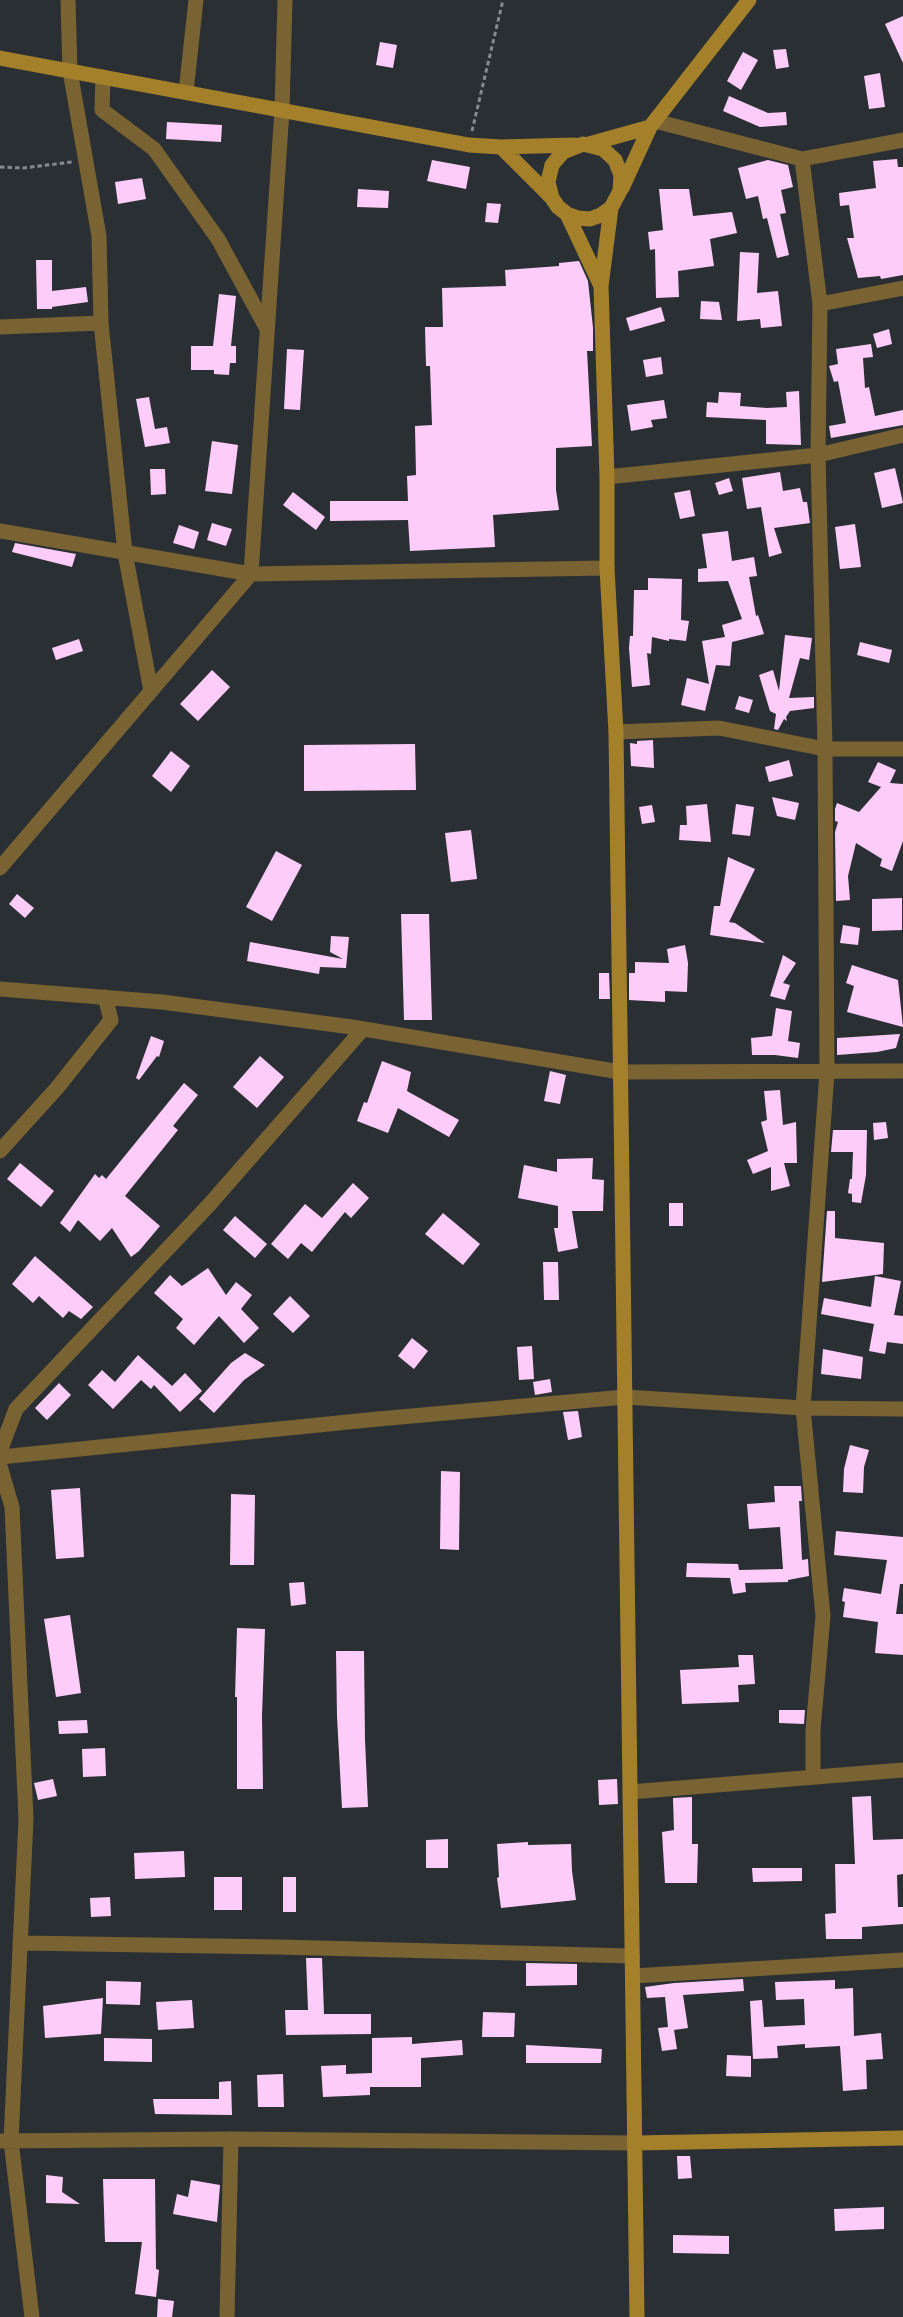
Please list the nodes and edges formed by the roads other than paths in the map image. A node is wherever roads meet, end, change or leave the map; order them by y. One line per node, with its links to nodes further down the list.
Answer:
1 (68, 0): 6 (street)
2 (196, 0): 8 (street)
3 (285, 0): 9 (street)
4 (749, 0): 10 (main road)
5 (0, 58): 6 (main road)
6 (70, 71): 7 (main road); 22 (street)
7 (103, 77): 8 (main road); 24 (street)
8 (186, 92): 9 (main road)
9 (282, 110): 13 (main road); 24 (street)
10 (652, 124): 12 (main road); 14 (street); 15 (main road)
11 (903, 140): 14 (street)
12 (583, 145): 13 (main road); 15 (main road); 16 (main road)
13 (501, 147): 16 (main road)
14 (802, 159): 21 (street)
15 (620, 191): 17 (main road)
16 (552, 198): 18 (main road)
17 (610, 208): 18 (main road); 19 (main road)
18 (567, 214): 19 (main road)
19 (601, 286): 27 (main road)
20 (903, 288): 21 (street)
21 (820, 304): 26 (street)
22 (101, 323): 23 (street); 29 (street)
23 (0, 327)
24 (267, 329): 31 (street)
25 (903, 435): 26 (street)
26 (819, 454): 27 (street); 34 (street)
27 (607, 477): 30 (main road)
28 (0, 531): 29 (street)
29 (125, 553): 31 (street); 32 (street)
30 (607, 568): 31 (street); 33 (main road)
31 (251, 574): 32 (street)
32 (151, 691): 36 (street)
33 (616, 732): 34 (street); 41 (main road)
34 (825, 749): 35 (street); 42 (street)
35 (903, 749)
36 (0, 868)
37 (0, 988): 38 (street)
38 (105, 997): 39 (street); 43 (street)
39 (363, 1029): 41 (street); 47 (street)
40 (903, 1071): 42 (street)
41 (620, 1072): 42 (street); 44 (main road)
42 (826, 1072): 45 (street)
43 (0, 1151)
44 (625, 1397): 45 (street); 48 (street); 52 (main road)
45 (803, 1408): 46 (street); 51 (street)
46 (903, 1409)
47 (0, 1451)
48 (0, 1457)
49 (0, 1466): 53 (street)
50 (903, 1770): 51 (street)
51 (813, 1776): 52 (street)
52 (630, 1792): 54 (main road)
53 (20, 1943): 54 (street); 59 (street)
54 (632, 1956): 56 (main road)
55 (903, 1960): 56 (street)
56 (633, 1976): 60 (main road)
57 (903, 2138): 60 (main road)
58 (231, 2139): 59 (street); 60 (street); 62 (street)
59 (6, 2141): 61 (street)
60 (635, 2143): 63 (main road)
61 (32, 2317)
62 (227, 2317)
63 (637, 2317)

